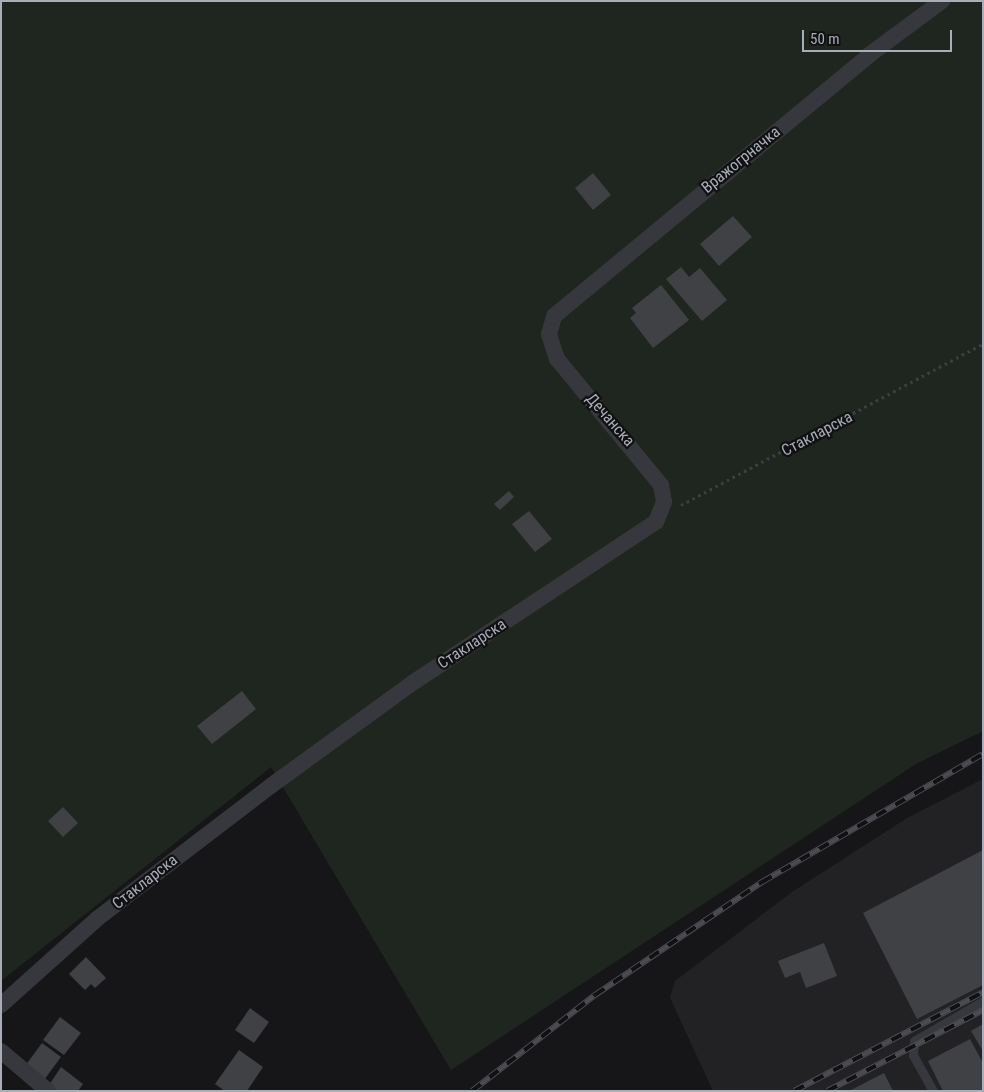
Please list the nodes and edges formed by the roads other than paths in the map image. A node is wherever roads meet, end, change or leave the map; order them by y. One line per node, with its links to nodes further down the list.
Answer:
1 (942, 1): 2 (street, Вражогрначка)
2 (550, 326): 3 (street, Дечанска)
3 (660, 516): 5 (street, Стакларска)
4 (983, 1001): 8 (lane)
5 (1, 1005)
6 (1, 1051): 7 (street)
7 (48, 1091)
8 (933, 1091)

